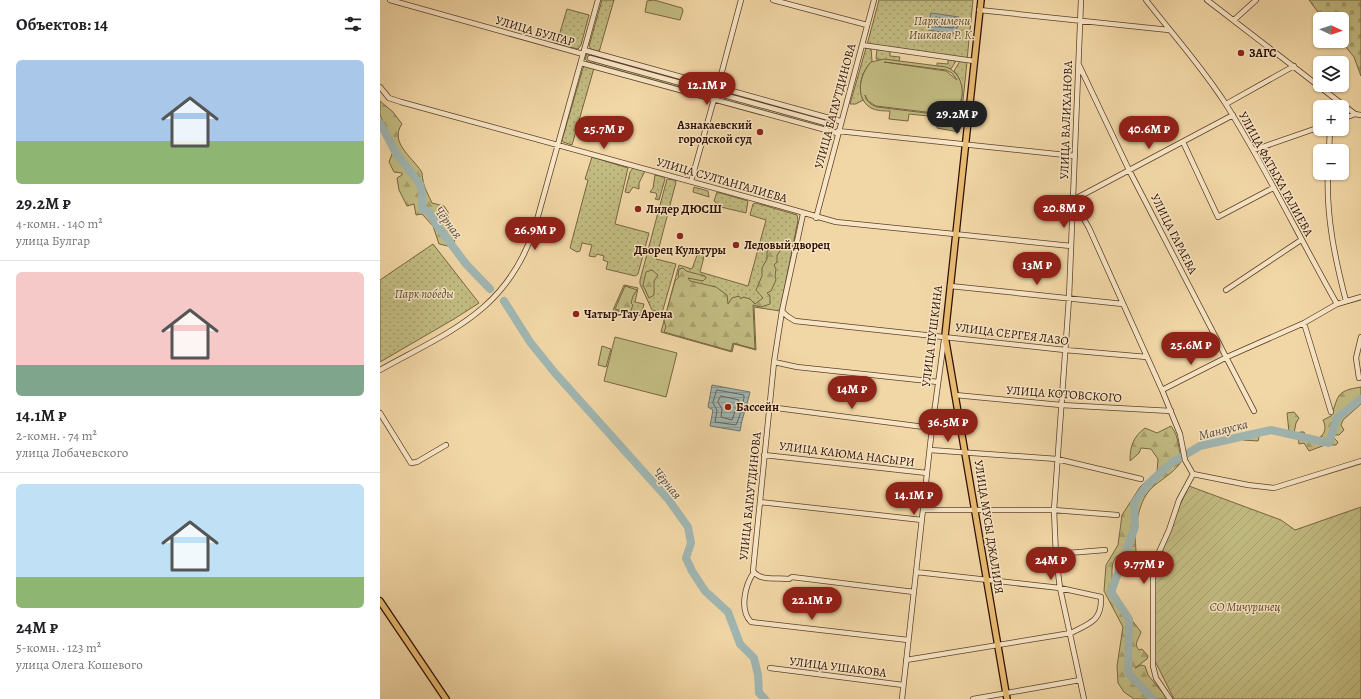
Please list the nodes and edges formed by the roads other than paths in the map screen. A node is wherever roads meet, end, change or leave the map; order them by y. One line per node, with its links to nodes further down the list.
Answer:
1 (390, 0): 17 (street, УЛИЦА БУЛГАР)
2 (598, 0): 17 (street)
3 (741, 0): 25 (street)
4 (773, 0): 14 (street)
5 (874, 0): 14 (street, УЛИЦА БАГАУТДИНОВА)
6 (980, 0): 11 (main road, УЛИЦА ПУШКИНА)
7 (1081, 0): 12 (street, УЛИЦА ВАЛИХАНОВА)
8 (1146, 0): 15 (street, УЛИЦА ФАТЫХА ГАЛИЕВА)
9 (1207, 0): 13 (street)
10 (1256, 0): 13 (street)
11 (979, 10): 12 (street); 20 (main road, УЛИЦА ПУШКИНА)
12 (1080, 20): 15 (street); 21 (street, УЛИЦА ВАЛИХАНОВА)
13 (1234, 20): 22 (street)
14 (867, 26): 16 (street, УЛИЦА БАГАУТДИНОВА)
15 (1169, 30): 32 (street, УЛИЦА ФАТЫХА ГАЛИЕВА)
16 (862, 45): 20 (street); 37 (street, УЛИЦА БАГАУТДИНОВА)
17 (584, 52): 19 (street); 23 (street, УЛИЦА БУЛГАР)
18 (590, 58): 27 (street)
19 (581, 62): 29 (street, УЛИЦА БУЛГАР); 43 (street)
20 (974, 62): 42 (main road, УЛИЦА ПУШКИНА)
21 (1079, 64): 45 (street, УЛИЦА ВАЛИХАНОВА); 46 (street, УЛИЦА ГАРАЕВА)
22 (1294, 66): 32 (street); 33 (street)
23 (707, 83): 25 (street, УЛИЦА БУЛГАР); 27 (street)
24 (380, 87): 43 (street, УЛИЦА СУЛТАНГАЛИЕВА)
25 (718, 87): 26 (street, УЛИЦА БУЛГАР); 27 (street)
26 (730, 90): 28 (street); 37 (street, УЛИЦА БУЛГАР)
27 (714, 92): 28 (street); 29 (street); 30 (street)
28 (723, 95): 31 (street); 38 (street)
29 (703, 97): 30 (street, УЛИЦА БУЛГАР)
30 (714, 100): 31 (street, УЛИЦА БУЛГАР); 47 (street)
31 (726, 103): 40 (street, УЛИЦА БУЛГАР)
32 (1226, 104): 34 (street, УЛИЦА ФАТЫХА ГАЛИЕВА)
33 (1355, 114): 35 (street); 36 (street)
34 (1233, 115): 41 (street); 44 (street, УЛИЦА ФАТЫХА ГАЛИЕВА)
35 (1361, 115)
36 (1349, 116)
37 (840, 121): 40 (street, УЛИЦА БАГАУТДИНОВА)
38 (829, 124)
39 (1313, 129): 44 (street)
40 (837, 132): 42 (street, УЛИЦА БУЛГАР); 52 (street, УЛИЦА БАГАУТДИНОВА)
41 (1183, 142): 46 (street); 49 (street)
42 (965, 144): 45 (street, УЛИЦА БУЛГАР); 53 (main road, УЛИЦА ПУШКИНА)
43 (558, 145): 51 (street, УЛИЦА СУЛТАНГАЛИЕВА); 71 (street)
44 (1254, 150): 49 (street, УЛИЦА ФАТЫХА ГАЛИЕВА)
45 (1075, 156): 50 (street, УЛИЦА ВАЛИХАНОВА)
46 (1129, 170): 50 (street); 69 (street, УЛИЦА ГАРАЕВА)
47 (692, 178)
48 (1327, 180): 60 (street)
49 (1273, 188): 54 (street, УЛИЦА ФАТЫХА ГАЛИЕВА)
50 (1073, 200): 55 (street, УЛИЦА ВАЛИХАНОВА); 61 (street)
51 (803, 214): 52 (street, УЛИЦА СУЛТАНГАЛИЕВА); 63 (street, УЛИЦА БАГАУТДИНОВА)
52 (816, 218): 53 (street, УЛИЦА СУЛТАНГАЛИЕВА)
53 (955, 233): 55 (street, УЛИЦА СУЛТАНГАЛИЕВА); 56 (main road, УЛИЦА ПУШКИНА)
54 (1301, 240): 57 (street); 62 (street, УЛИЦА ФАТЫХА ГАЛИЕВА)
55 (1071, 246): 59 (street, УЛИЦА ВАЛИХАНОВА)
56 (950, 286): 59 (street); 65 (main road, УЛИЦА ПУШКИНА)
57 (1226, 290)
58 (1361, 297): 60 (street)
59 (1069, 298): 61 (street); 67 (street, УЛИЦА ВАЛИХАНОВА)
60 (1346, 301): 62 (street)
61 (1123, 304): 68 (street)
62 (1337, 304): 64 (street)
63 (782, 311): 65 (street, УЛИЦА СЕРГЕЯ ЛАЗО); 70 (street, УЛИЦА БАГАУТДИНОВА)
64 (1304, 323): 69 (street); 80 (street)
65 (945, 336): 67 (street, УЛИЦА СЕРГЕЯ ЛАЗО); 73 (street, УЛИЦА ПУШКИНА); 75 (main road, УЛИЦА МУСЫ ДЖАЛИЛЯ)
66 (1361, 337): 72 (street)
67 (1065, 350): 68 (street, УЛИЦА СЕРГЕЯ ЛАЗО); 76 (street, УЛИЦА ВАЛИХАНОВА)
68 (1147, 357): 74 (street)
69 (1227, 357): 74 (street); 79 (street, УЛИЦА ГАРАЕВА)
70 (774, 362): 73 (street); 77 (street, УЛИЦА БАГАУТДИНОВА)
71 (380, 370)
72 (1359, 378)
73 (938, 382): 82 (street, УЛИЦА ПУШКИНА)
74 (1162, 390): 78 (street)
75 (955, 395): 76 (street, УЛИЦА КОТОВСКОГО); 85 (main road, УЛИЦА МУСЫ ДЖАЛИЛЯ)
76 (1061, 405): 78 (street, УЛИЦА КОТОВСКОГО); 87 (street, УЛИЦА ВАЛИХАНОВА)
77 (769, 407): 82 (street); 86 (street, УЛИЦА БАГАУТДИНОВА)
78 (1171, 411): 90 (street)
79 (1254, 411)
80 (1331, 412)
81 (380, 413): 83 (street)
82 (932, 428): 84 (street, УЛИЦА ПУШКИНА)
83 (446, 445)
84 (930, 450): 85 (street); 89 (street, УЛИЦА ПУШКИНА)
85 (966, 453): 87 (street); 94 (main road, УЛИЦА МУСЫ ДЖАЛИЛЯ)
86 (764, 455): 89 (street, УЛИЦА КАЮМА НАСЫРИ); 92 (street, УЛИЦА БАГАУТДИНОВА)
87 (1057, 459): 91 (street); 95 (street, УЛИЦА ВАЛИХАНОВА)
88 (1361, 462): 90 (street)
89 (927, 474): 93 (street, УЛИЦА ПУШКИНА)
90 (1192, 474): 118 (street)
91 (1142, 480)
92 (760, 502): 97 (street); 100 (street, УЛИЦА БАГАУТДИНОВА)
93 (923, 510): 94 (street); 97 (street, УЛИЦА ПУШКИНА)
94 (976, 510): 95 (street); 102 (main road, УЛИЦА МУСЫ ДЖАЛИЛЯ)
95 (1054, 510): 96 (street); 99 (street, УЛИЦА ВАЛИХАНОВА)
96 (1117, 515)
97 (922, 520): 101 (street, УЛИЦА ПУШКИНА)
98 (1104, 550): 99 (street)
99 (1056, 554): 103 (street, УЛИЦА ВАЛИХАНОВА)
100 (753, 570): 104 (street); 107 (street, УЛИЦА БАГАУТДИНОВА)
101 (916, 572): 102 (street); 104 (street, УЛИЦА ПУШКИНА)
102 (987, 579): 103 (street); 108 (main road, УЛИЦА МУСЫ ДЖАЛИЛЯ)
103 (1060, 588): 106 (street, УЛИЦА ВАЛИХАНОВА); 106 (street)
104 (914, 592): 107 (street, УЛИЦА ПУШКИНА)
105 (380, 601): 114 (main road)
106 (1071, 633): 108 (street); 111 (street, УЛИЦА ВАЛИХАНОВА)
107 (908, 640): 109 (street, УЛИЦА ПУШКИНА)
108 (997, 644): 109 (street); 113 (main road, УЛИЦА МУСЫ ДЖАЛИЛЯ)
109 (906, 660): 112 (street, УЛИЦА ПУШКИНА)
110 (770, 668): 112 (street, УЛИЦА УШАКОВА)
111 (1080, 680): 113 (street); 117 (street, УЛИЦА ВАЛИХАНОВА)
112 (903, 685): 115 (street, УЛИЦА ПУШКИНА)
113 (1007, 697): 116 (street)
114 (446, 699)
115 (902, 699)
116 (973, 699)
117 (1084, 699)
118 (1170, 699)

